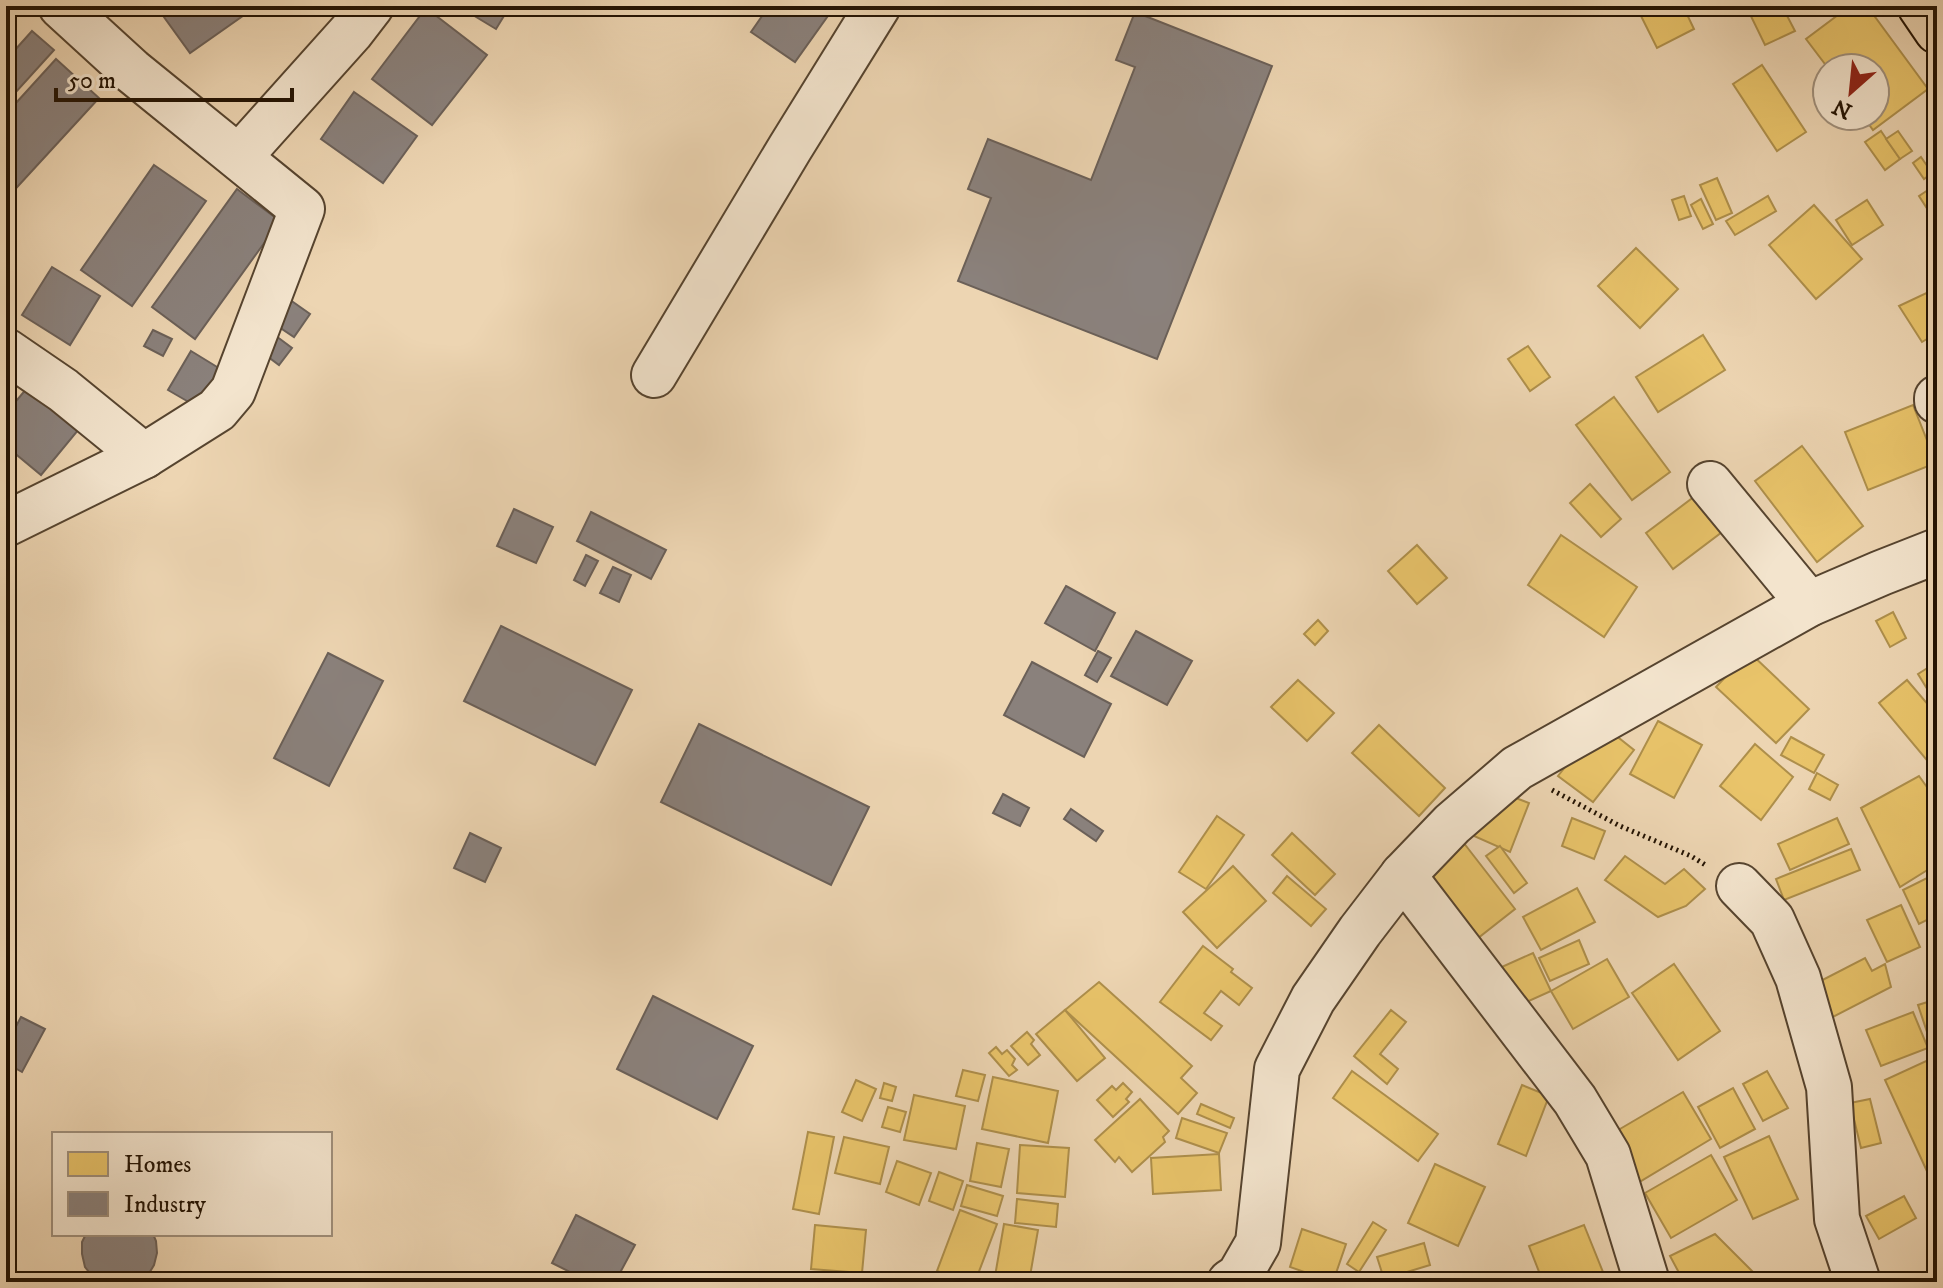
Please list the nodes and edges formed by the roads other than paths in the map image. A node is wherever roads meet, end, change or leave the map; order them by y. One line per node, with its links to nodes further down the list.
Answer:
1 (61, 6): 6 (street)
2 (371, 6): 6 (street)
3 (878, 6): 8 (street)
4 (1920, 6): 5 (highway)
5 (1937, 31)
6 (239, 157): 9 (street)
7 (6, 351): 9 (street)
8 (654, 375)
9 (144, 456): 11 (street)
10 (1710, 484): 13 (street)
11 (6, 524)
12 (1937, 551): 13 (street)
13 (1809, 604): 14 (street)
14 (1403, 875): 16 (street); 17 (street)
15 (1739, 886): 18 (street)
16 (1230, 1282)
17 (1647, 1282)
18 (1858, 1282)

